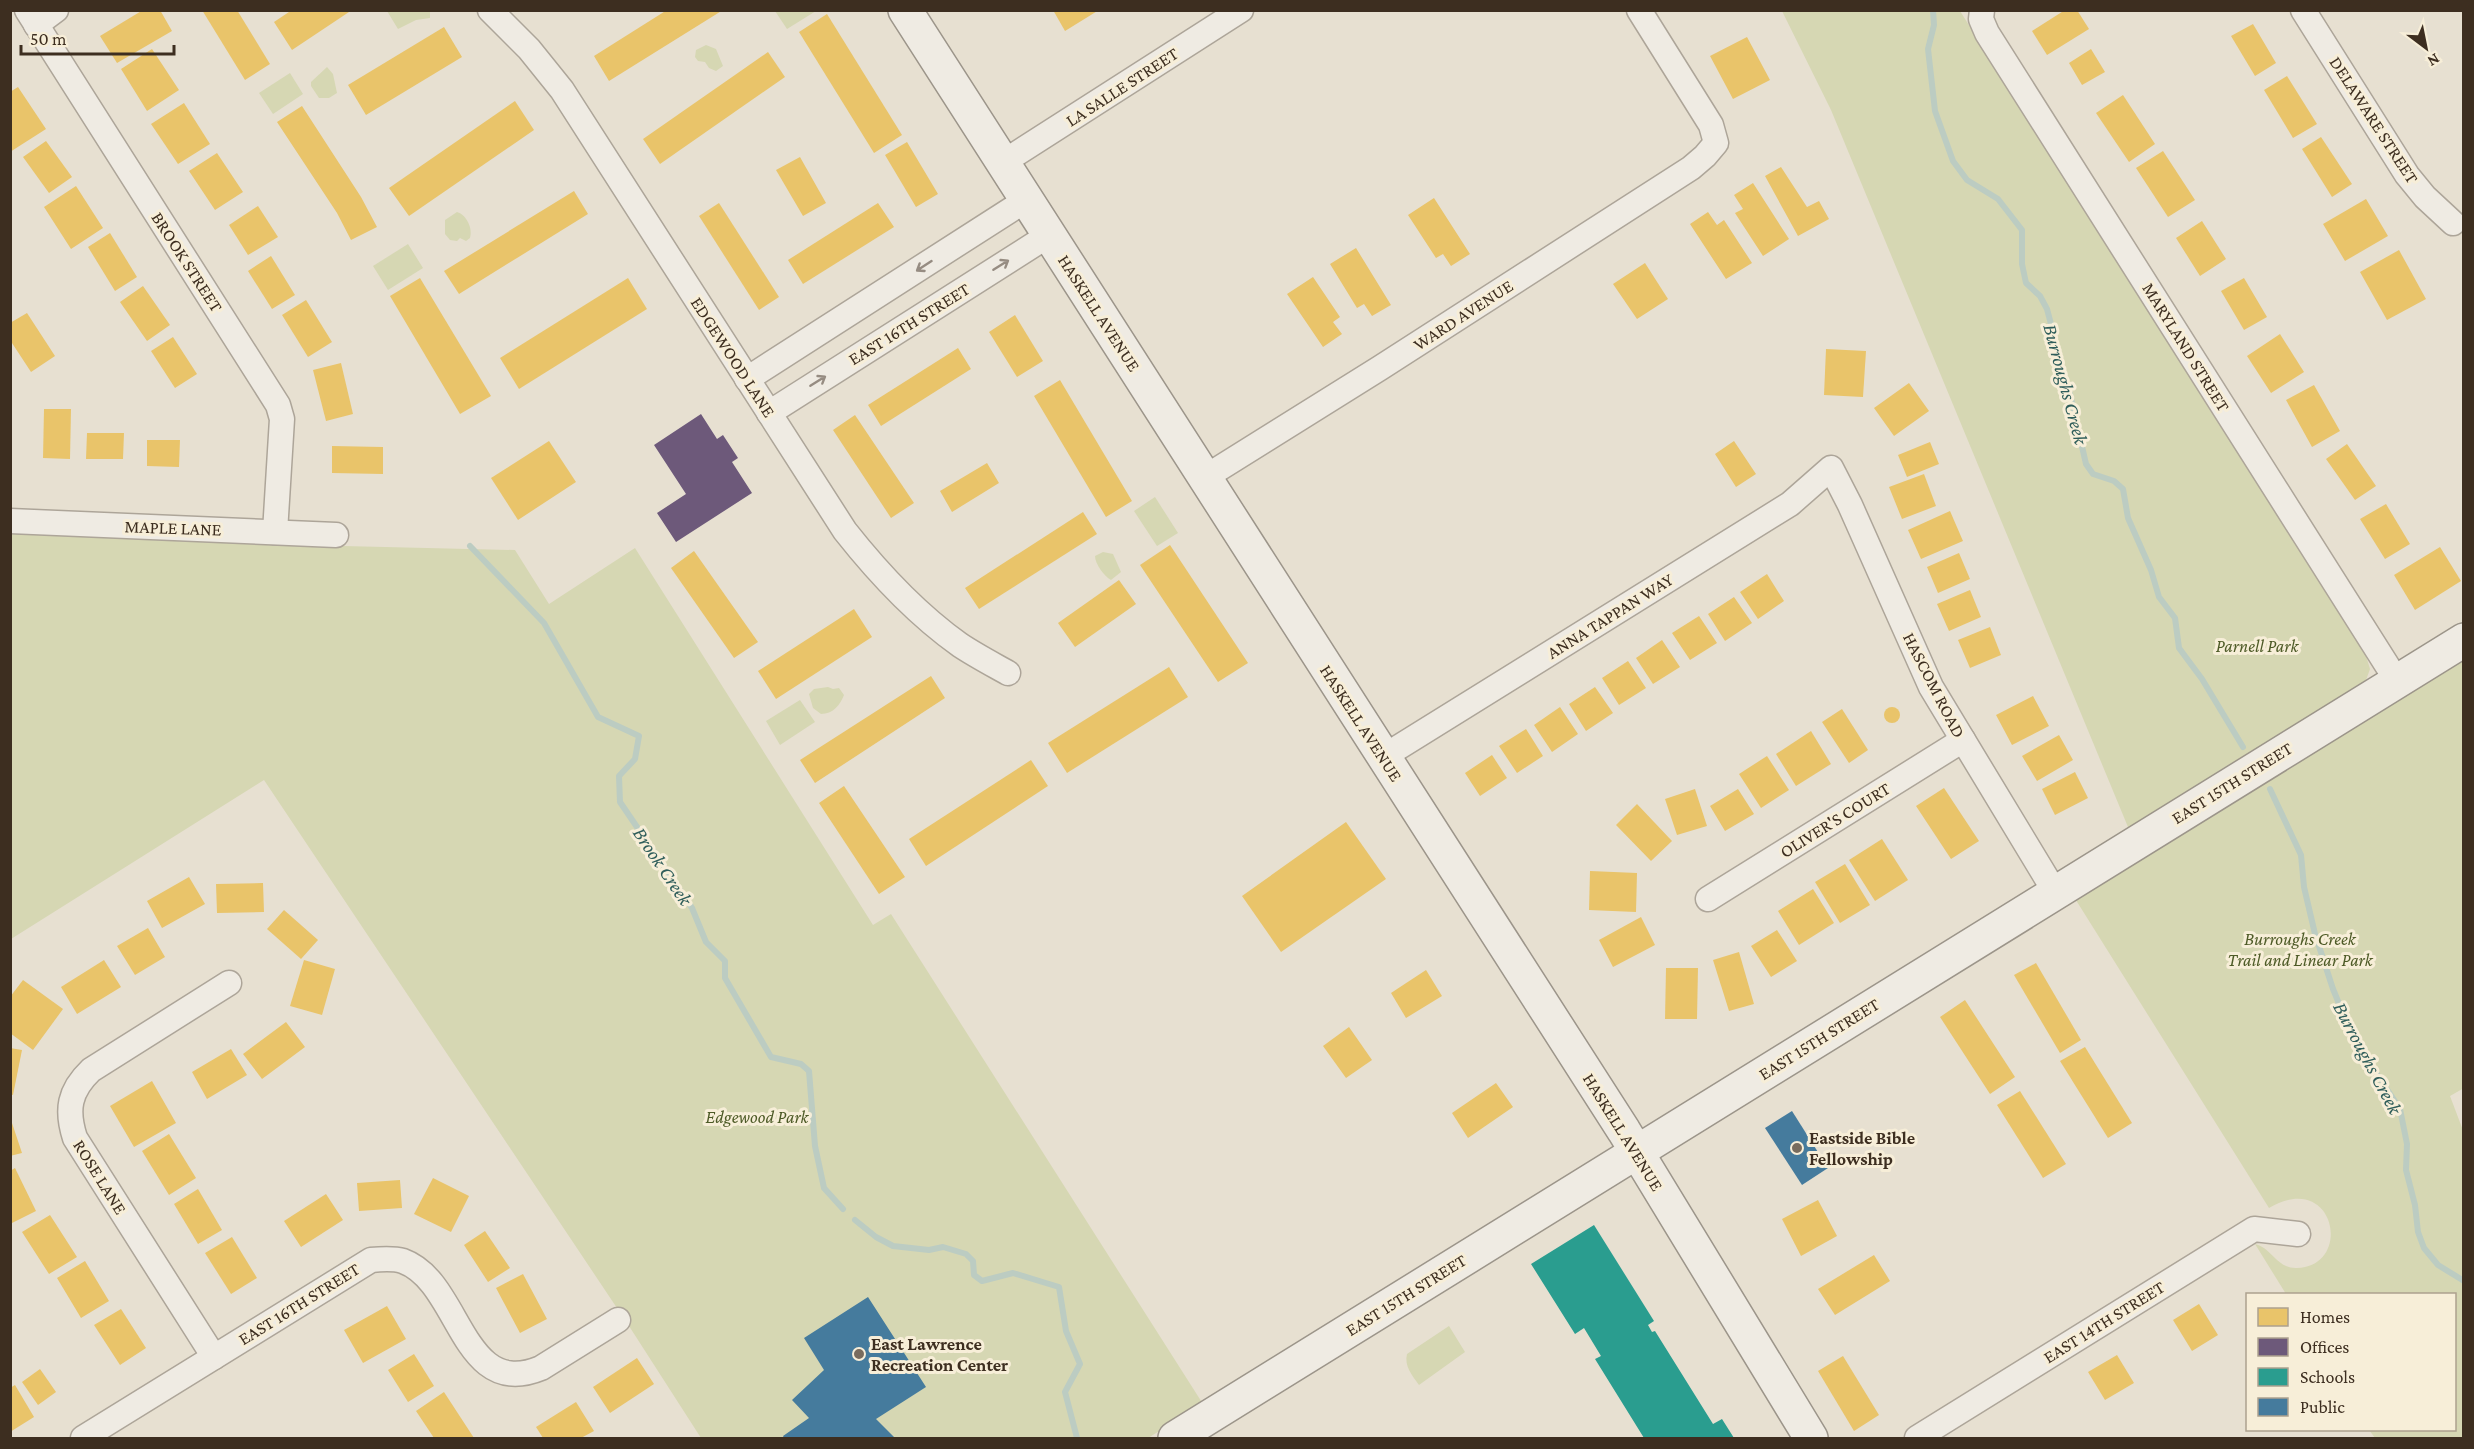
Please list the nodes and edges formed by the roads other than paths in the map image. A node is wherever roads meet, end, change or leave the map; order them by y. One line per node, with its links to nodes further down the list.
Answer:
1 (56, 10): 8 (street)
2 (490, 10): 13 (street, EDGEWOOD LANE)
3 (905, 10): 9 (main road, HASKELL AVENUE)
4 (1241, 10): 9 (street, LA SALLE STREET)
5 (1639, 10): 16 (street, WARD AVENUE)
6 (1982, 10): 22 (street, MARYLAND STREET)
7 (2303, 10): 11 (street, DELAWARE STREET)
8 (31, 18): 18 (street, BROOK STREET)
9 (1002, 163): 10 (main road, HASKELL AVENUE)
10 (1026, 200): 12 (main road, HASKELL AVENUE); 13 (street, one-way to 13)
11 (2453, 223)
12 (1049, 235): 14 (street, EAST 16TH STREET, one-way to 12); 16 (main road, HASKELL AVENUE)
13 (747, 379): 14 (street, EDGEWOOD LANE)
14 (769, 413): 21 (street, EDGEWOOD LANE)
15 (1831, 468): 23 (street, HASCOM ROAD); 24 (street, ANNA TAPPAN WAY)
16 (1204, 478): 24 (main road, HASKELL AVENUE)
17 (10, 521): 18 (street, MAPLE LANE)
18 (275, 532): 19 (street, MAPLE LANE)
19 (336, 535)
20 (2463, 640): 22 (main road, EAST 15TH STREET)
21 (1008, 673)
22 (2397, 681): 25 (main road, EAST 15TH STREET)
23 (1963, 740): 25 (street, HASCOM ROAD); 26 (street, OLIVER'S COURT)
24 (1383, 757): 28 (main road, HASKELL AVENUE)
25 (2055, 892): 28 (main road, EAST 15TH STREET)
26 (1708, 899)
27 (229, 983): 31 (street, ROSE LANE)
28 (1636, 1152): 33 (main road, EAST 15TH STREET); 34 (main road, HASKELL AVENUE)
29 (2298, 1234): 35 (street, EAST 14TH STREET)
30 (618, 1320): 31 (street, EAST 16TH STREET)
31 (214, 1357): 32 (street, EAST 16TH STREET)
32 (83, 1438)
33 (1175, 1438)
34 (1811, 1438)
35 (1917, 1438)

